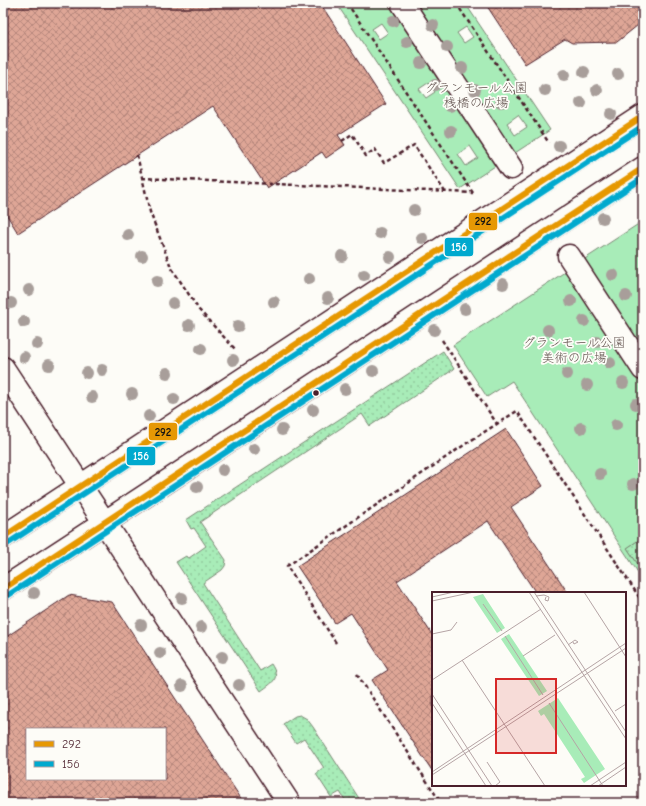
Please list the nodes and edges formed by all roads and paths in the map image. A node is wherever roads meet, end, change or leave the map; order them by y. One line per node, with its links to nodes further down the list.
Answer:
1 (347, 3): 11 (path)
2 (402, 3): 8 (street)
3 (456, 3): 6 (path)
4 (643, 116): 18 (street)
5 (342, 141): 11 (path)
6 (550, 143)
7 (137, 155): 10 (path)
8 (511, 168)
9 (643, 168): 19 (street)
10 (142, 178): 11 (path); 14 (path)
11 (446, 192)
12 (569, 256): 16 (street)
13 (442, 340): 17 (path)
14 (235, 349)
15 (3, 368): 18 (street)
16 (643, 369)
17 (496, 424): 22 (path); 23 (path)
18 (80, 485): 19 (street); 20 (street)
19 (105, 523): 21 (street); 25 (street)
20 (3, 537)
21 (3, 589)
22 (643, 603)
23 (336, 643)
24 (357, 674): 26 (path)
25 (289, 803)
26 (441, 803)

